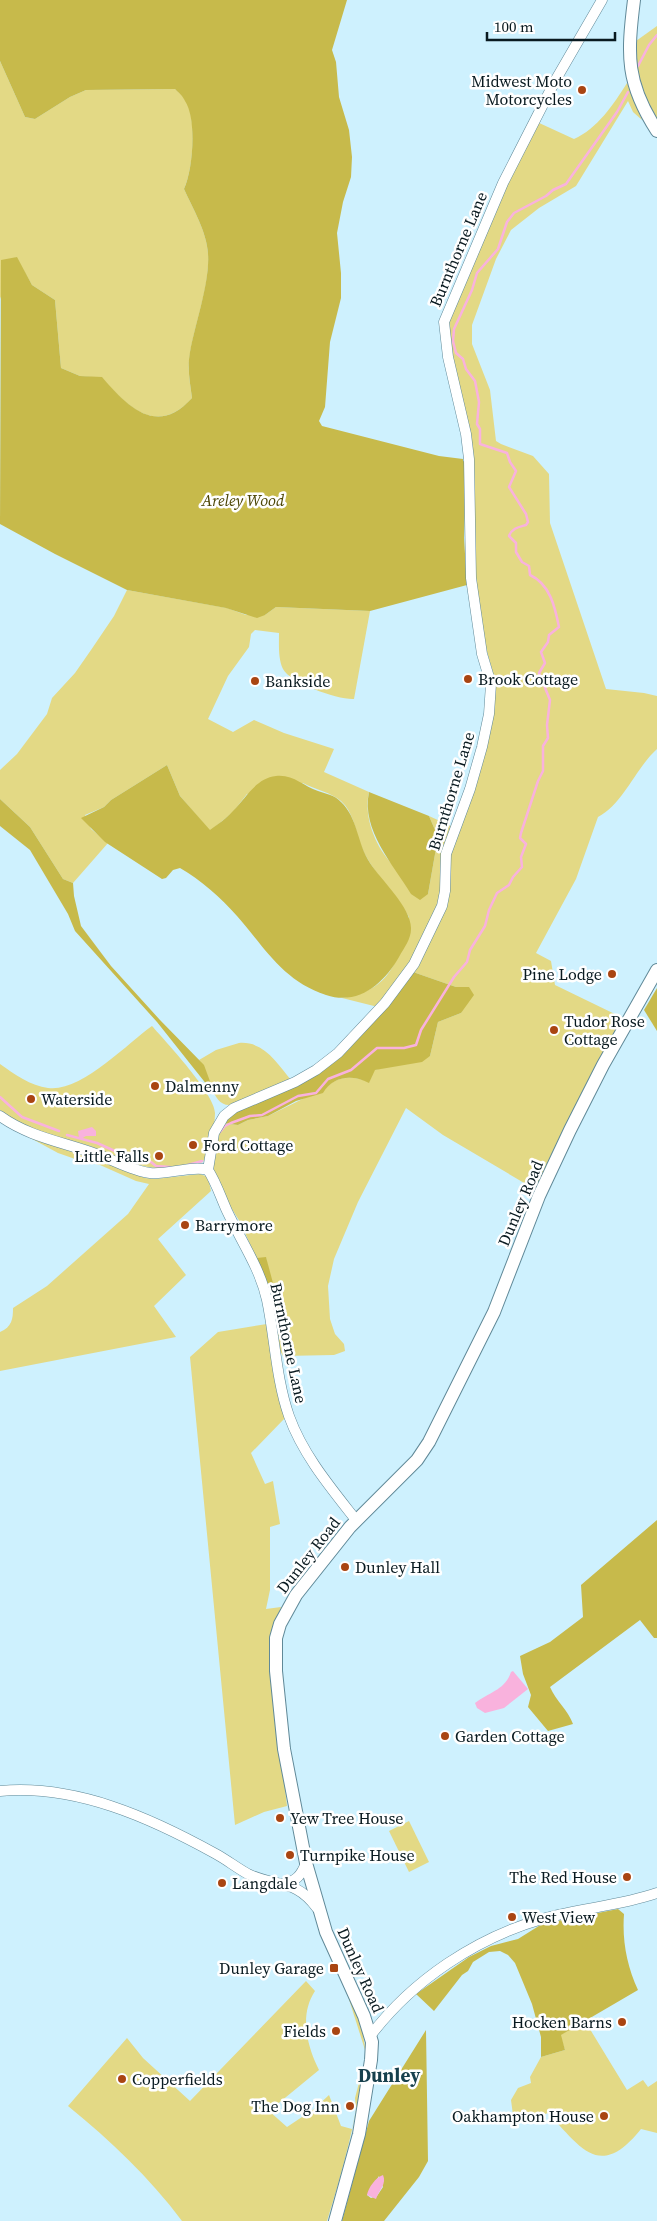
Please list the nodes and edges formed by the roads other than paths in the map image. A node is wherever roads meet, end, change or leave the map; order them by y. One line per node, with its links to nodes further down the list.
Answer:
1 (602, 0): 6 (street, Burnthorne Lane)
2 (634, 0): 3 (main road)
3 (657, 131)
4 (657, 970): 7 (main road, Dunley Road)
5 (0, 1116): 6 (street)
6 (208, 1170): 7 (street, Burnthorne Lane)
7 (356, 1520): 9 (main road, Dunley Road)
8 (0, 1791): 10 (street)
9 (306, 1864): 10 (street); 12 (main road, Dunley Road)
10 (283, 1884): 12 (street)
11 (657, 1893): 13 (street)
12 (318, 1909): 13 (main road, Dunley Road)
13 (371, 2035): 14 (main road, Dunley Road)
14 (335, 2221)

